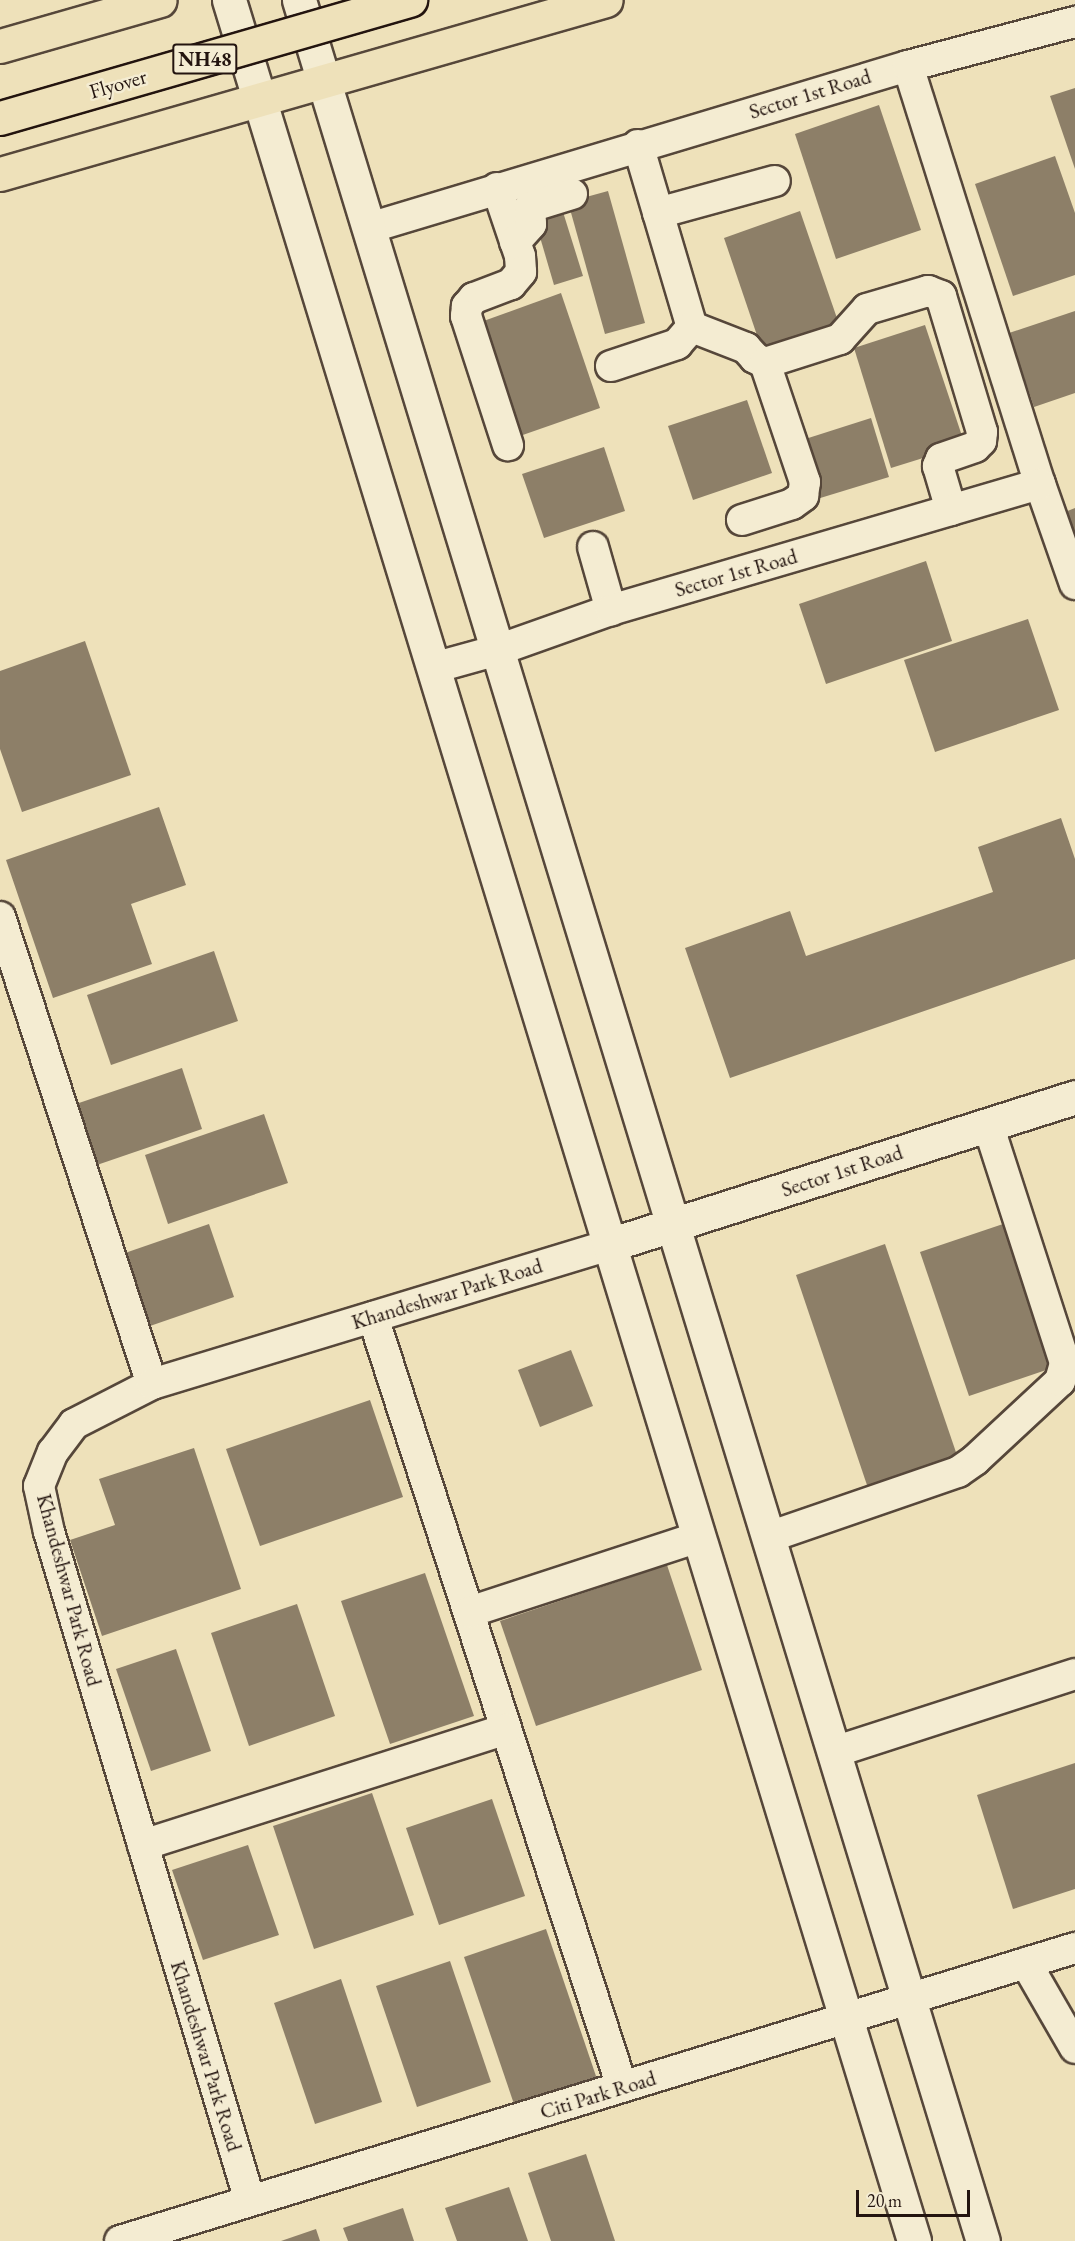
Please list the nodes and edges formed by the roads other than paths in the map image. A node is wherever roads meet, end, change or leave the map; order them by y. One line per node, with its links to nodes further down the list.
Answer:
1 (160, 0): 7 (highway)
2 (229, 0): 10 (main road)
3 (299, 0): 9 (main road)
4 (410, 0): 11 (highway, Flyover / NH48, bridge)
5 (606, 0): 9 (highway)
6 (1075, 22): 8 (street, Sector 1st Road)
7 (0, 46)
8 (908, 66): 12 (street, Sector 1st Road); 24 (street)
9 (324, 81): 10 (highway); 18 (main road)
10 (260, 99): 13 (highway); 31 (main road)
11 (0, 118)
12 (638, 146): 15 (street, Sector 1st Road); 17 (street)
13 (0, 174)
14 (775, 181): 17 (street)
15 (497, 188): 18 (street, Sector 1st Road); 19 (street)
16 (572, 194): 19 (street)
17 (658, 213): 20 (street)
18 (369, 228): 30 (main road)
19 (515, 242): 23 (street)
20 (692, 327): 21 (street); 22 (street)
21 (765, 363): 25 (street); 26 (street)
22 (610, 366)
23 (508, 445)
24 (1040, 484): 25 (street, Sector 1st Road); 28 (street)
25 (951, 510): 29 (street, Sector 1st Road)
26 (742, 520)
27 (593, 547): 29 (street)
28 (1075, 584)
29 (611, 610): 30 (street, Sector 1st Road)
30 (498, 650): 31 (street, Sector 1st Road); 35 (main road)
31 (433, 668): 36 (main road)
32 (2, 933): 38 (street)
33 (1075, 1097): 34 (main road, Sector 1st Road)
34 (988, 1125): 35 (main road, Sector 1st Road); 39 (street)
35 (673, 1225): 36 (main road, Sector 1st Road); 39 (main road)
36 (609, 1245): 37 (street, Khandeshwar Park Road); 40 (main road)
37 (373, 1317): 38 (street, Khandeshwar Park Road); 41 (street)
38 (152, 1384): 45 (street, Khandeshwar Park Road)
39 (768, 1537): 44 (main road)
40 (699, 1538): 41 (street); 49 (main road)
41 (469, 1612): 43 (street)
42 (1075, 1674): 44 (street)
43 (506, 1729): 45 (street); 51 (street)
44 (834, 1752): 48 (main road)
45 (143, 1845): 52 (street, Khandeshwar Park Road)
46 (1075, 1948): 47 (street, Citi Park Road)
47 (1026, 1963): 48 (street, Citi Park Road); 50 (street)
48 (909, 1999): 49 (street, Citi Park Road); 55 (main road)
49 (846, 2018): 51 (street, Citi Park Road); 54 (main road)
50 (1075, 2048)
51 (622, 2087): 52 (street, Citi Park Road)
52 (250, 2201): 53 (street, Citi Park Road)
53 (120, 2241)
54 (914, 2241)
55 (983, 2241)

